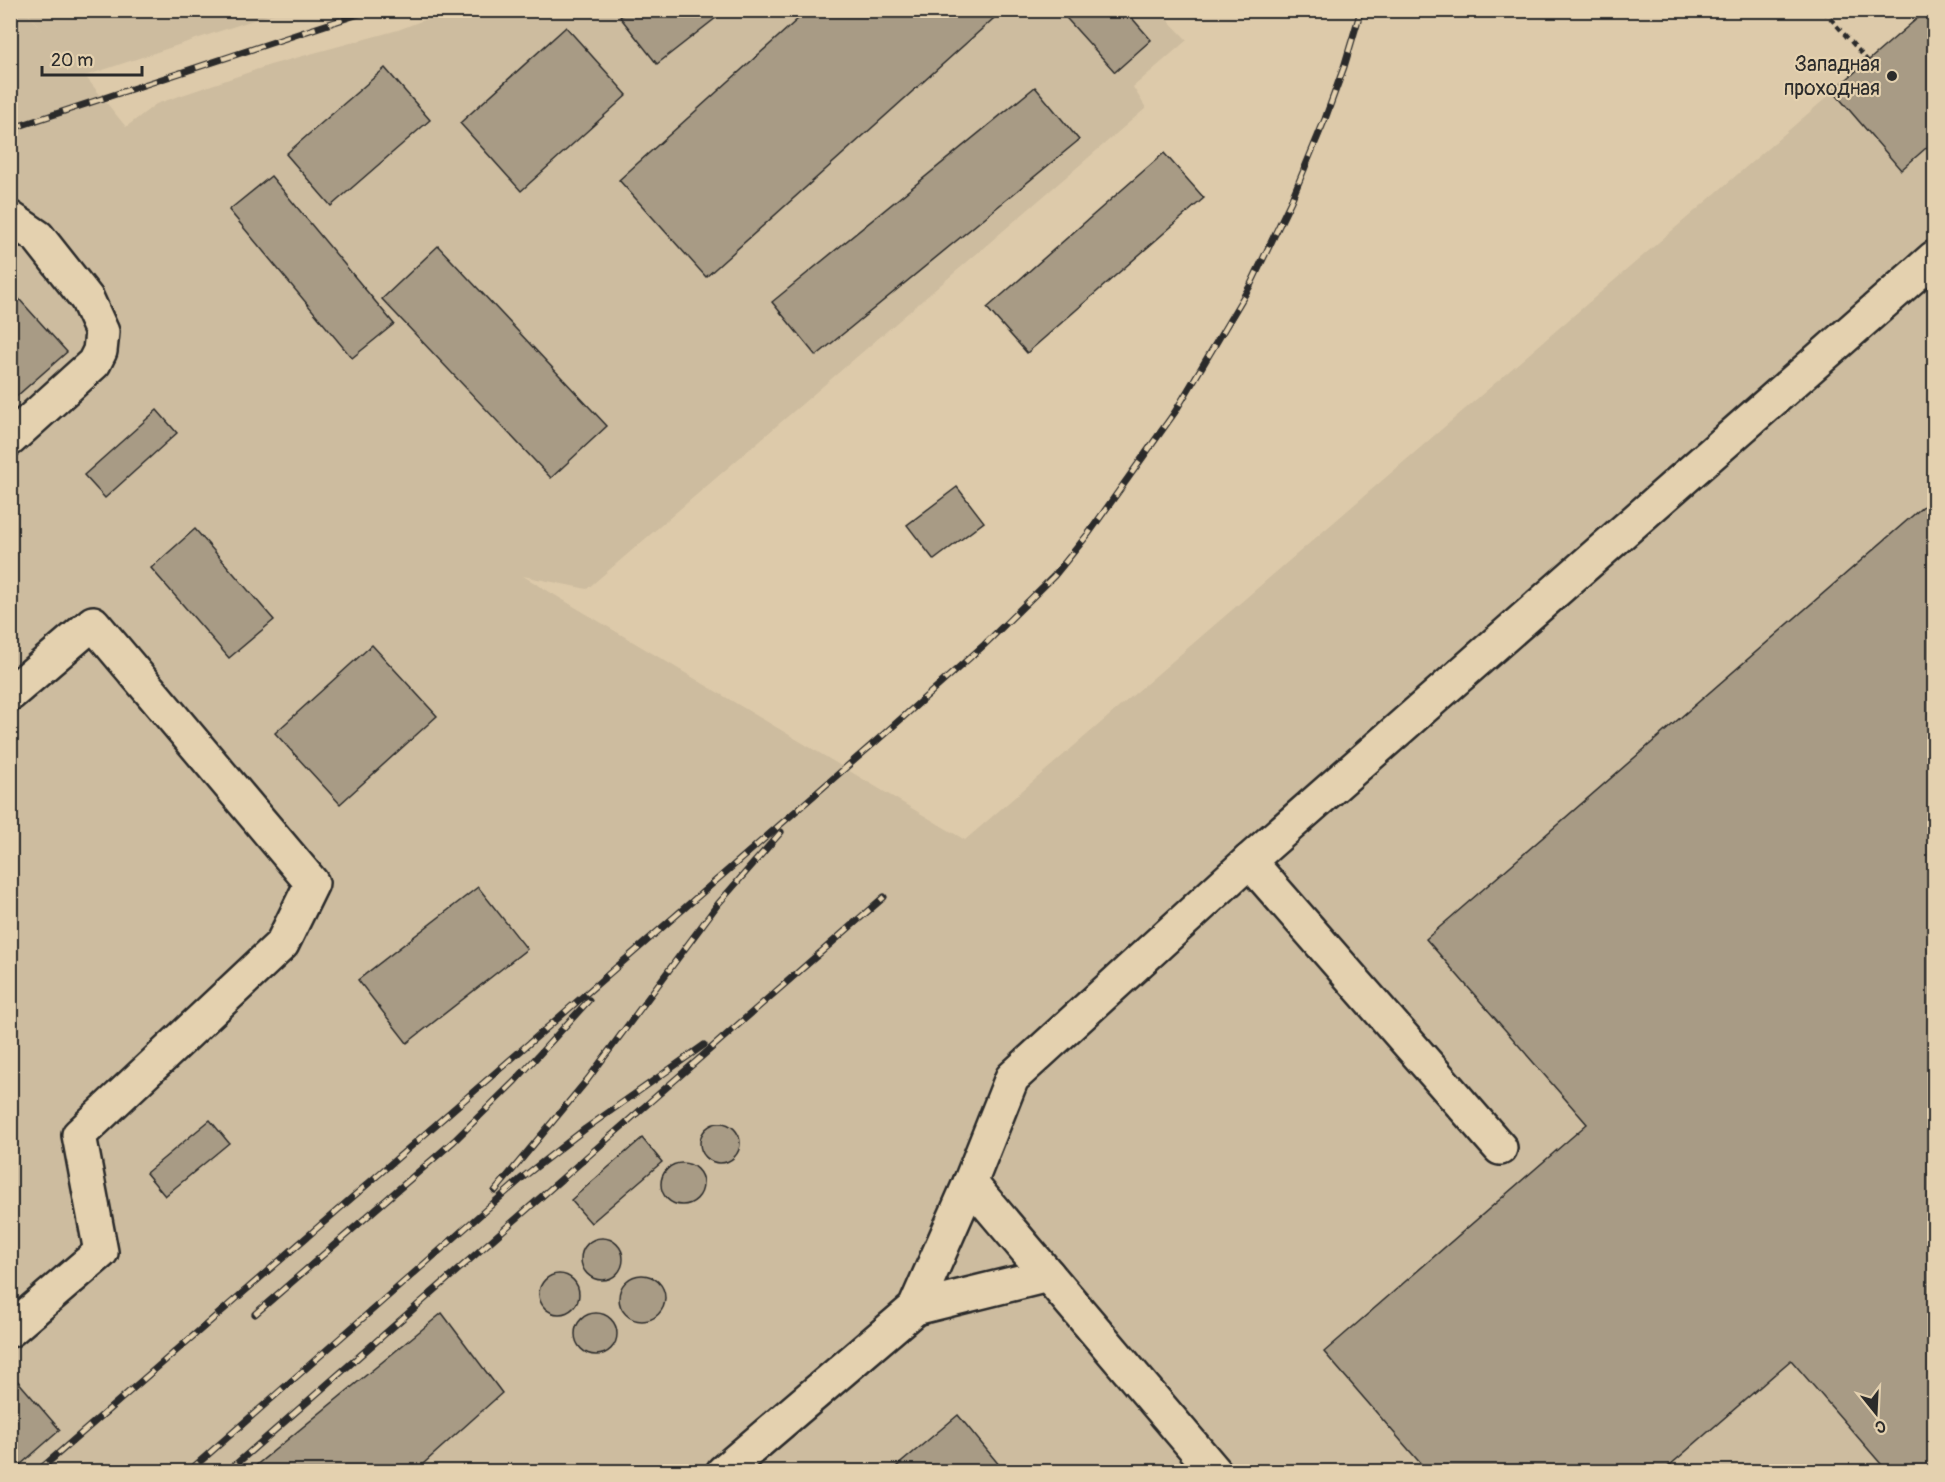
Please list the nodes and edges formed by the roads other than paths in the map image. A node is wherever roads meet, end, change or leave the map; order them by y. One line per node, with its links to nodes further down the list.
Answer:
1 (10, 218): 3 (lane)
2 (1935, 258): 5 (lane)
3 (10, 438)
4 (10, 694): 10 (lane)
5 (1249, 861): 6 (lane); 7 (lane)
6 (1500, 1148)
7 (969, 1183): 8 (lane); 9 (lane)
8 (1048, 1275): 9 (lane); 12 (lane)
9 (915, 1308): 11 (lane)
10 (10, 1330)
11 (723, 1472)
12 (1215, 1472)

